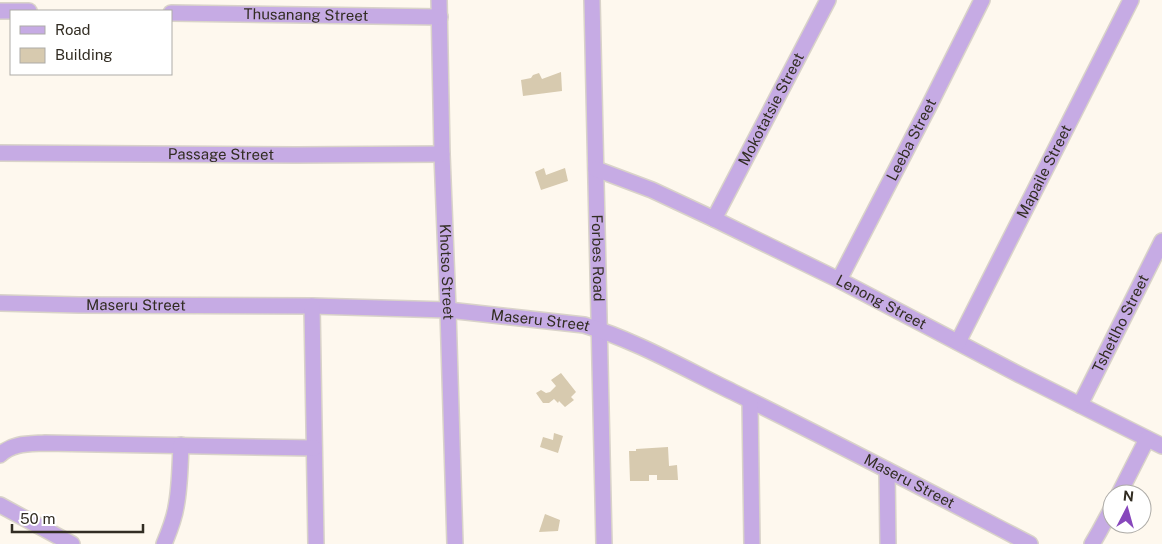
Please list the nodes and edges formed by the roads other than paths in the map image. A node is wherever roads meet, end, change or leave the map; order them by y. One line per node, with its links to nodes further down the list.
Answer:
1 (439, 0): 7 (street, Khotso Street)
2 (592, 0): 10 (street, Forbes Road)
3 (828, 0): 11 (street, Mokotatsie Street)
4 (982, 0): 13 (street, Leeba Street)
5 (1131, 0): 18 (street, Mapaile Street)
6 (172, 12): 7 (street, Thusanang Street)
7 (440, 16): 9 (street, Khotso Street)
8 (0, 153): 9 (street, Passage Street)
9 (442, 154): 16 (street, Khotso Street)
10 (596, 170): 11 (street, Lenong Street); 17 (street, Forbes Road)
11 (714, 219): 13 (street, Lenong Street)
12 (1162, 241): 20 (street, Tshetlho Street)
13 (839, 280): 18 (street, Lenong Street)
14 (0, 303): 15 (street, Maseru Street)
15 (312, 306): 16 (street, Maseru Street); 24 (street)
16 (448, 310): 17 (street, Maseru Street); 33 (street, Khotso Street)
17 (600, 330): 19 (street, Maseru Street); 34 (street, Forbes Road)
18 (958, 342): 20 (street, Lenong Street)
19 (750, 401): 26 (street, Maseru Street); 35 (street)
20 (1080, 405): 21 (street, Lenong Street)
21 (1147, 439): 23 (street, Lenong Street); 27 (street)
22 (180, 445): 24 (street); 25 (street); 31 (street)
23 (1162, 446)
24 (314, 448): 32 (street)
25 (0, 455)
26 (887, 470): 36 (street); 37 (street, Maseru Street)
27 (1124, 484)
28 (0, 505): 30 (street)
29 (1102, 526): 38 (street)
30 (72, 544)
31 (164, 544)
32 (316, 544)
33 (455, 544)
34 (604, 544)
35 (752, 544)
36 (888, 544)
37 (1030, 544)
38 (1092, 544)

